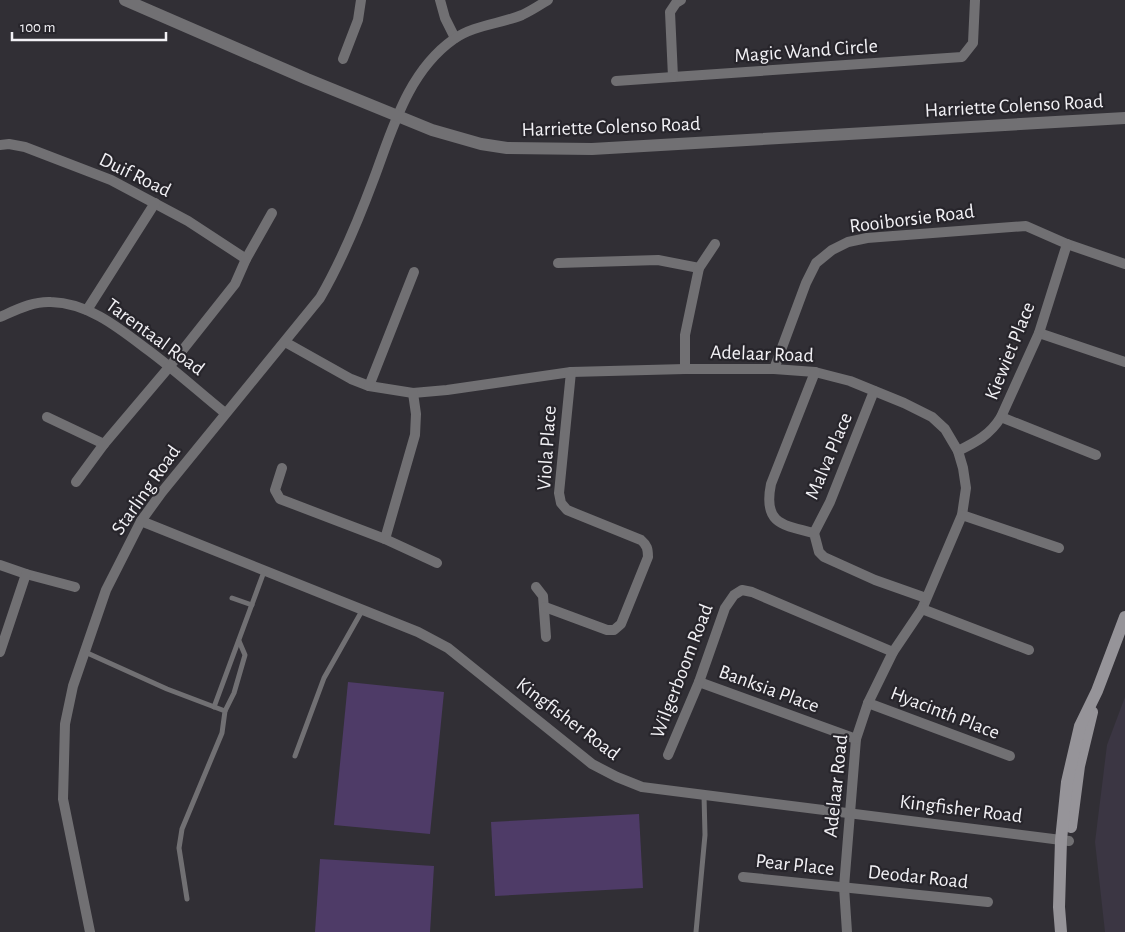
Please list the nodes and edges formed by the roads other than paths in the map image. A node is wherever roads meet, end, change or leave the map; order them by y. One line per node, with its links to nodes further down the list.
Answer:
1 (125, 0): 11 (street, Harriette Colenso Road)
2 (360, 0): 8 (street)
3 (440, 0): 7 (street)
4 (548, 0): 7 (street, Starling Road)
5 (681, 0): 9 (street)
6 (975, 0): 9 (street, Magic Wand Circle)
7 (455, 38): 11 (street, Starling Road)
8 (342, 58)
9 (673, 77): 10 (street, Magic Wand Circle)
10 (616, 81)
11 (397, 114): 12 (street, Harriette Colenso Road); 26 (street, Starling Road)
12 (1125, 118)
13 (0, 145): 14 (street, Duif Road)
14 (155, 203): 18 (street, Duif Road); 23 (street)
15 (272, 213): 18 (street)
16 (715, 244): 21 (street)
17 (1067, 244): 20 (street, Rooiborsie Road); 25 (street, Kiewiet Place); 30 (street, Rooiborsie Road)
18 (246, 259): 28 (street)
19 (558, 263): 21 (street)
20 (1125, 264)
21 (699, 268): 29 (street)
22 (414, 272): 33 (street)
23 (87, 310): 24 (street, Tarentaal Road); 28 (street, Tarentaal Road)
24 (0, 317)
25 (1039, 333): 27 (street); 38 (street, Kiewiet Place)
26 (285, 342): 33 (street, Adelaar Road); 36 (street, Starling Road)
27 (1125, 362)
28 (170, 366): 36 (street, Tarentaal Road); 39 (street)
29 (684, 369): 30 (street, Adelaar Road); 31 (street, Adelaar Road)
30 (774, 369): 32 (street, Adelaar Road)
31 (571, 372): 35 (street, Adelaar Road); 58 (street, Viola Place)
32 (815, 372): 34 (street, Adelaar Road); 46 (street)
33 (369, 386): 35 (street, Adelaar Road)
34 (874, 391): 40 (street, Adelaar Road); 46 (street, Malva Place)
35 (413, 393): 47 (street)
36 (225, 413): 45 (street, Starling Road)
37 (47, 417): 39 (street)
38 (1001, 417): 40 (street, Kiewiet Place); 41 (street)
39 (104, 444): 43 (street)
40 (958, 451): 44 (street, Adelaar Road)
41 (1096, 455)
42 (282, 468): 47 (street)
43 (76, 482)
44 (962, 515): 48 (street); 56 (street, Adelaar Road)
45 (142, 521): 51 (street, Kingfisher Road); 66 (street, Starling Road)
46 (814, 533): 56 (street)
47 (385, 539): 49 (street)
48 (1059, 548)
49 (437, 563)
50 (0, 564): 52 (street)
51 (265, 569): 57 (lane); 59 (street, Kingfisher Road)
52 (26, 574): 53 (street); 65 (street)
53 (75, 587)
54 (536, 587): 58 (street)
55 (232, 598): 57 (lane)
56 (926, 598): 60 (street, Adelaar Road)
57 (252, 605): 63 (lane)
58 (545, 607): 62 (street)
59 (363, 608): 74 (lane); 76 (street, Kingfisher Road)
60 (922, 609): 64 (street); 67 (street, Adelaar Road)
61 (1125, 617): 78 (main road)
62 (546, 636)
63 (239, 641): 70 (lane); 71 (lane)
64 (1029, 650)
65 (0, 652)
66 (84, 652): 70 (lane); 83 (street, Starling Road)
67 (893, 652): 68 (street, Wilgerboom Road); 69 (street, Adelaar Road)
68 (698, 682): 72 (street, Banksia Place); 73 (street, Wilgerboom Road)
69 (868, 702): 72 (street, Adelaar Road); 75 (street, Hyacinth Place)
70 (214, 707): 71 (lane)
71 (226, 712): 81 (lane)
72 (856, 739): 77 (street, Adelaar Road)
73 (668, 755)
74 (295, 756)
75 (1010, 756)
76 (704, 795): 77 (street, Kingfisher Road); 84 (lane)
77 (850, 812): 78 (street, Kingfisher Road); 80 (street, Adelaar Road)
78 (1065, 840): 86 (main road); 87 (main road)
79 (743, 877): 80 (street, Pear Place)
80 (844, 887): 82 (street, Deodar Road); 85 (street, Adelaar Road)
81 (187, 900)
82 (988, 902)
83 (90, 932)
84 (696, 932)
85 (847, 932)
86 (1061, 932)
87 (1068, 932)

